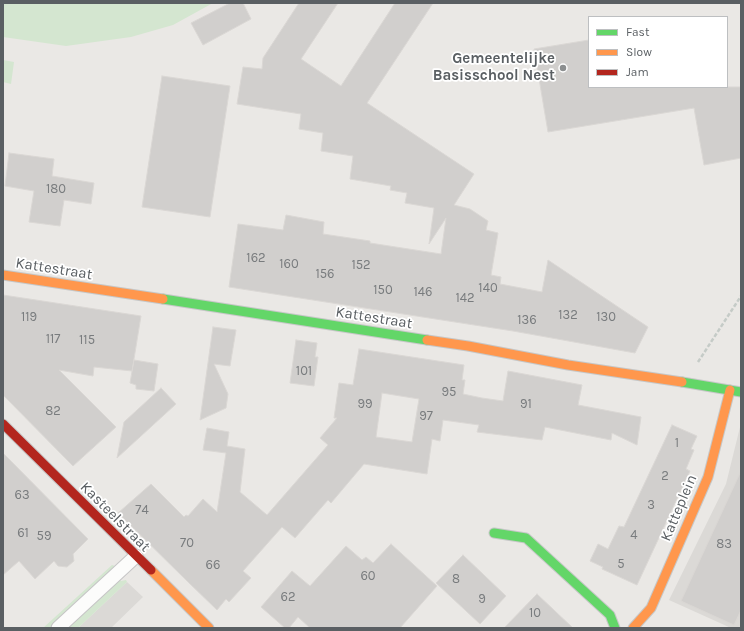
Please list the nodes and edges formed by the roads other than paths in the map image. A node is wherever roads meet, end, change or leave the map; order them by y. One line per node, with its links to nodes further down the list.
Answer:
1 (3, 275): 2 (street, Kattestraat)
2 (730, 390): 3 (street, Kattestraat); 10 (street, Katteplein)
3 (741, 392)
4 (3, 424): 6 (street, Kasteelstraat)
5 (494, 533): 9 (street)
6 (136, 556): 7 (lane); 8 (street, Kasteelstraat)
7 (58, 628)
8 (209, 628)
9 (615, 628)
10 (633, 628)

